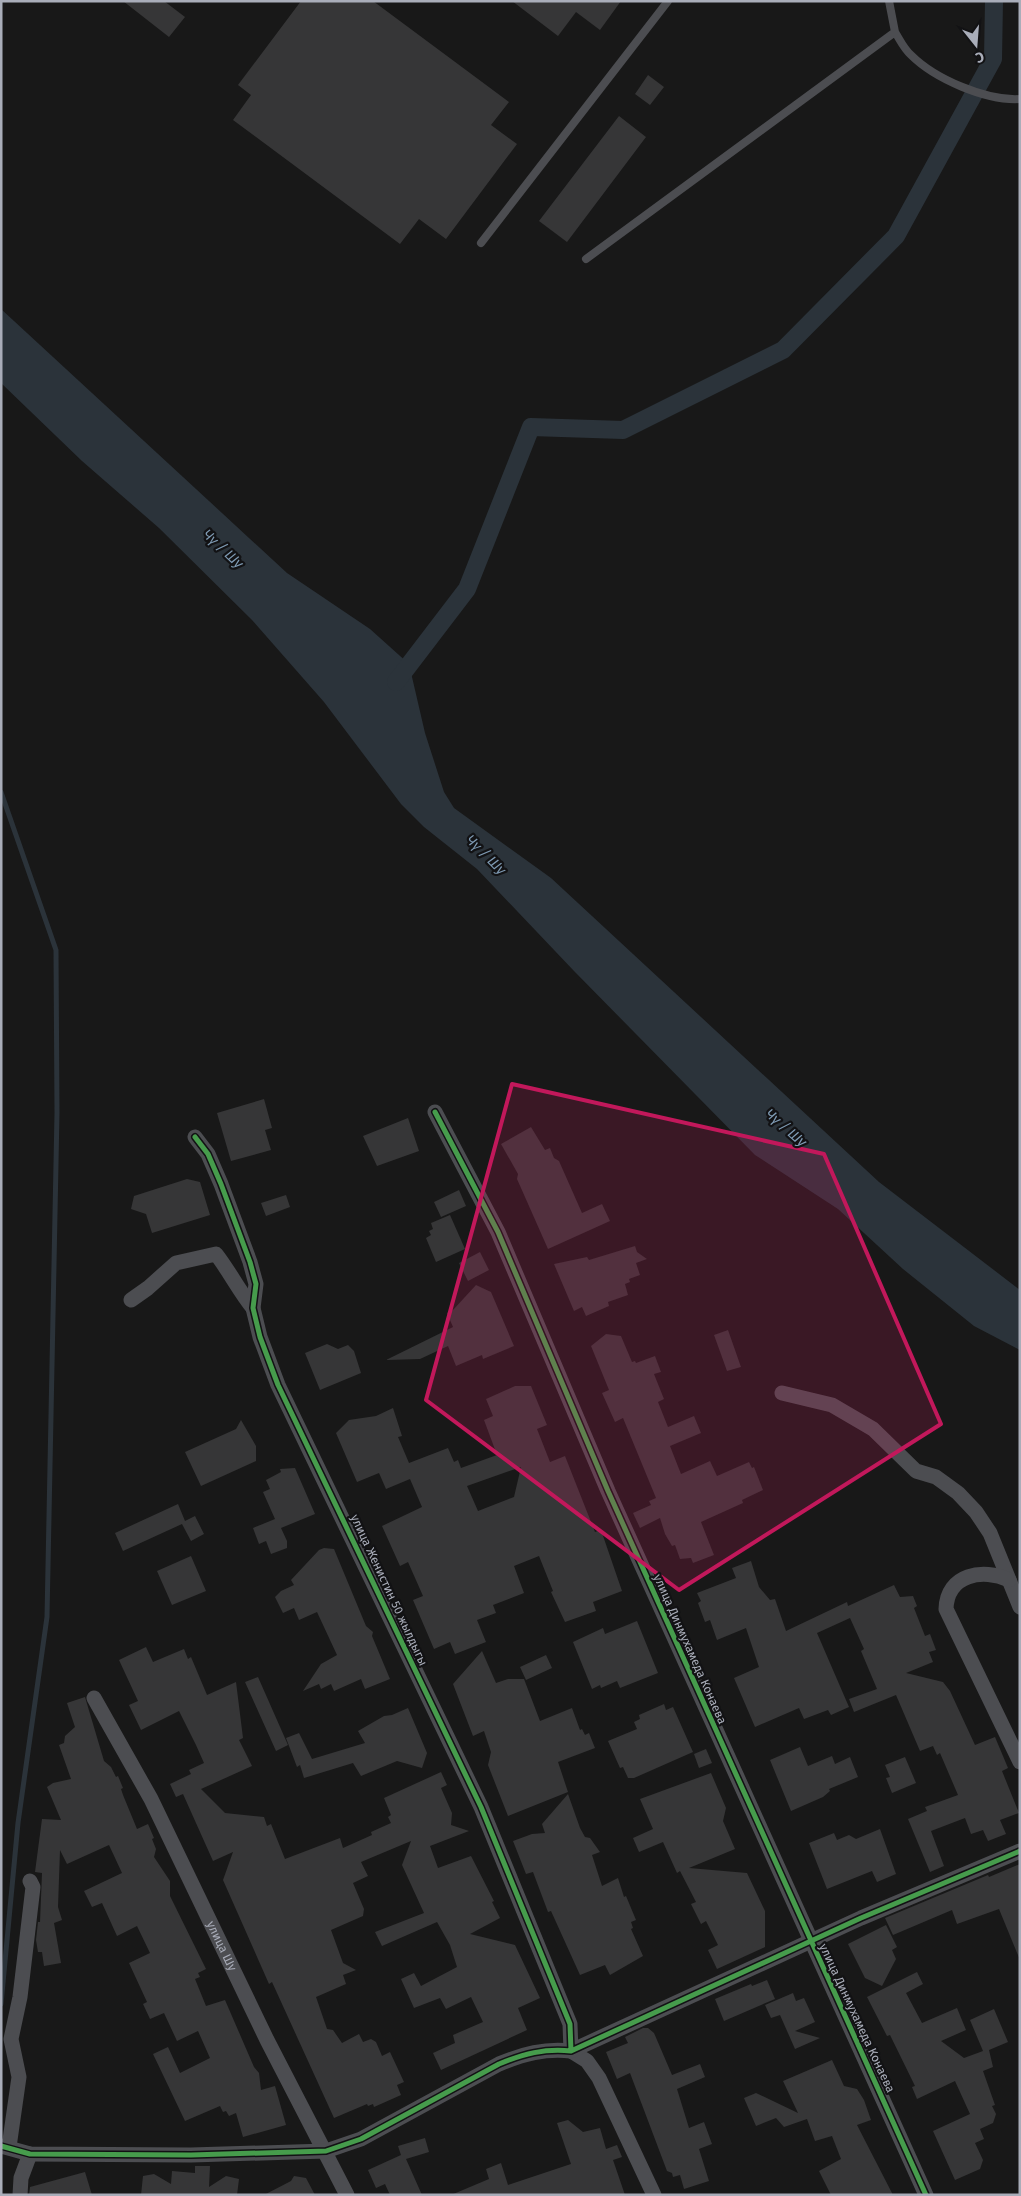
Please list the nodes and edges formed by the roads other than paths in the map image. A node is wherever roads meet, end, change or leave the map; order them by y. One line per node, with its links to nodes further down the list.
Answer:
1 (668, 1): 5 (lane)
2 (890, 1): 3 (lane)
3 (895, 32): 4 (lane); 6 (lane)
4 (1020, 99)
5 (481, 244)
6 (586, 259)
7 (435, 1112): 18 (street, улица Динмухамеда Конаева)
8 (196, 1137): 10 (street, улица Женистин 50 жылдыгы)
9 (131, 1300): 10 (street)
10 (253, 1308): 19 (street, улица Женистин 50 жылдыгы)
11 (782, 1392): 12 (street)
12 (1009, 1580): 13 (street); 15 (street)
13 (1020, 1607)
14 (94, 1698): 21 (street, улица Шу)
15 (1020, 1762)
16 (1020, 1851): 18 (street)
17 (30, 1881): 20 (street)
18 (811, 1942): 19 (street); 26 (street, улица Динмухамеда Конаева)
19 (571, 2051): 21 (street); 25 (street)
20 (5, 2146): 22 (street)
21 (326, 2152): 22 (street); 24 (street, улица Шу)
22 (30, 2154): 23 (street)
23 (20, 2195)
24 (347, 2195)
25 (654, 2195)
26 (926, 2195)

